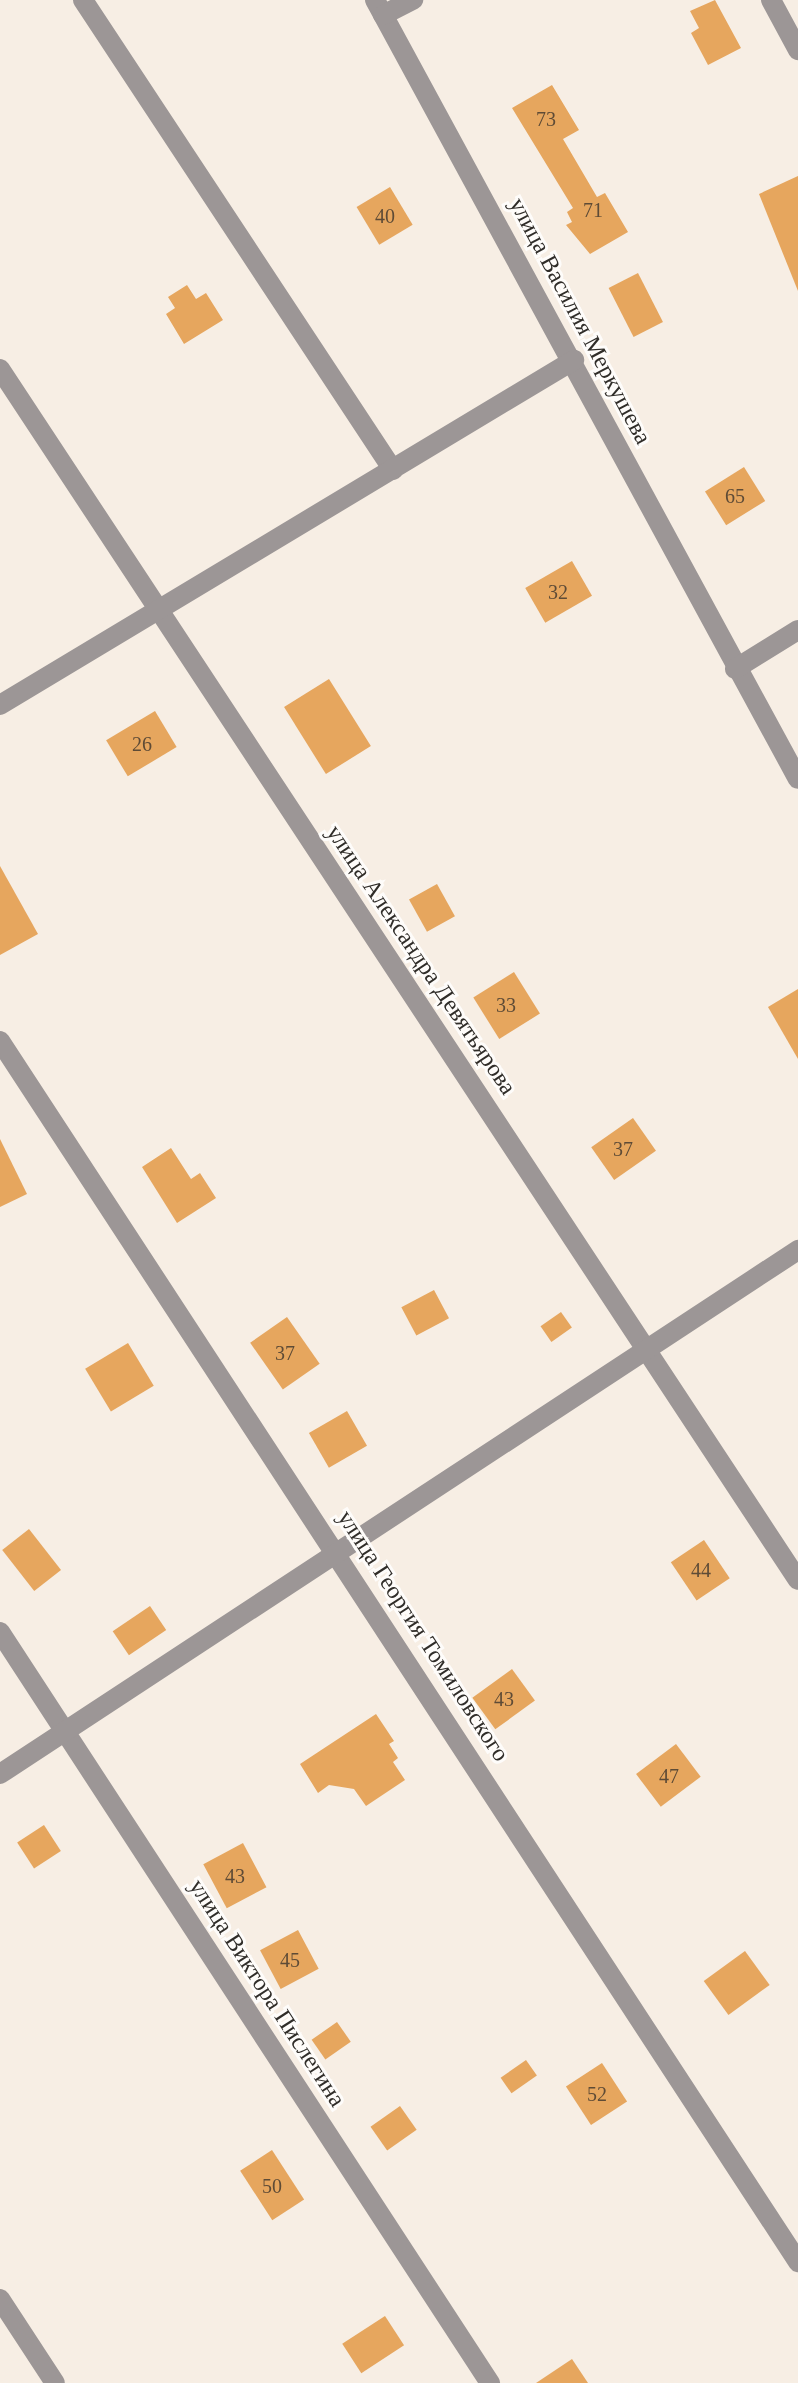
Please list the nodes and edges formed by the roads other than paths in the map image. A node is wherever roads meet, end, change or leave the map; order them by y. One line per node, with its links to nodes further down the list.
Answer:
1 (83, 0): 8 (street)
2 (413, 0): 4 (street)
3 (771, 0): 5 (street)
4 (379, 8): 6 (street, улица Василия Меркушева)
5 (798, 50)
6 (574, 360): 8 (street); 11 (street, улица Василия Меркушева)
7 (0, 369): 9 (street, улица Александра Девятьярова)
8 (393, 470): 9 (street)
9 (156, 607): 12 (street); 16 (street, улица Александра Девятьярова)
10 (798, 630): 11 (street)
11 (735, 669): 13 (street, улица Василия Меркушева)
12 (0, 705)
13 (798, 779)
14 (0, 1041): 17 (street, улица Георгия Томиловского)
15 (798, 1250): 16 (street)
16 (646, 1347): 17 (street); 18 (street, улица Александра Девятьярова)
17 (336, 1550): 20 (street); 22 (street, улица Георгия Томиловского)
18 (798, 1580)
19 (0, 1632): 20 (street, улица Виктора Пислегина)
20 (64, 1730): 21 (street); 25 (street, улица Виктора Пислегина)
21 (0, 1774)
22 (798, 2262)
23 (0, 2299): 24 (street)
24 (55, 2383)
25 (490, 2383)

